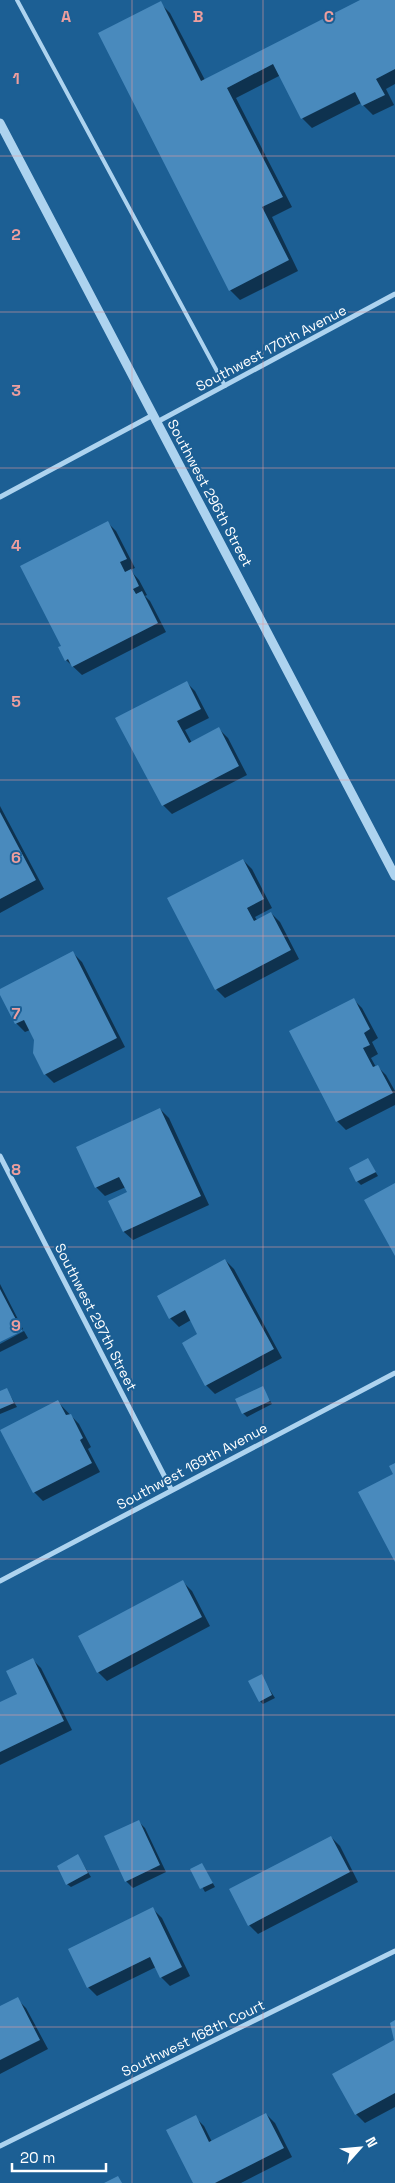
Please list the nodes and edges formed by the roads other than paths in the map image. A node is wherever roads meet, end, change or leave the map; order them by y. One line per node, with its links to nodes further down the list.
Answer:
1 (17, 0): 4 (lane)
2 (0, 123): 5 (street, Southwest 296th Street)
3 (395, 294): 4 (street, Southwest 170th Avenue)
4 (225, 386): 5 (street, Southwest 170th Avenue)
5 (156, 418): 6 (street, Southwest 170th Avenue); 7 (street, Southwest 296th Street)
6 (0, 497)
7 (395, 876)
8 (0, 1156): 10 (street, Southwest 297th Street)
9 (395, 1373): 10 (street, Southwest 169th Avenue)
10 (171, 1489): 11 (street, Southwest 169th Avenue)
11 (0, 1581)
12 (395, 1951): 13 (street, Southwest 168th Court)
13 (0, 2146)

